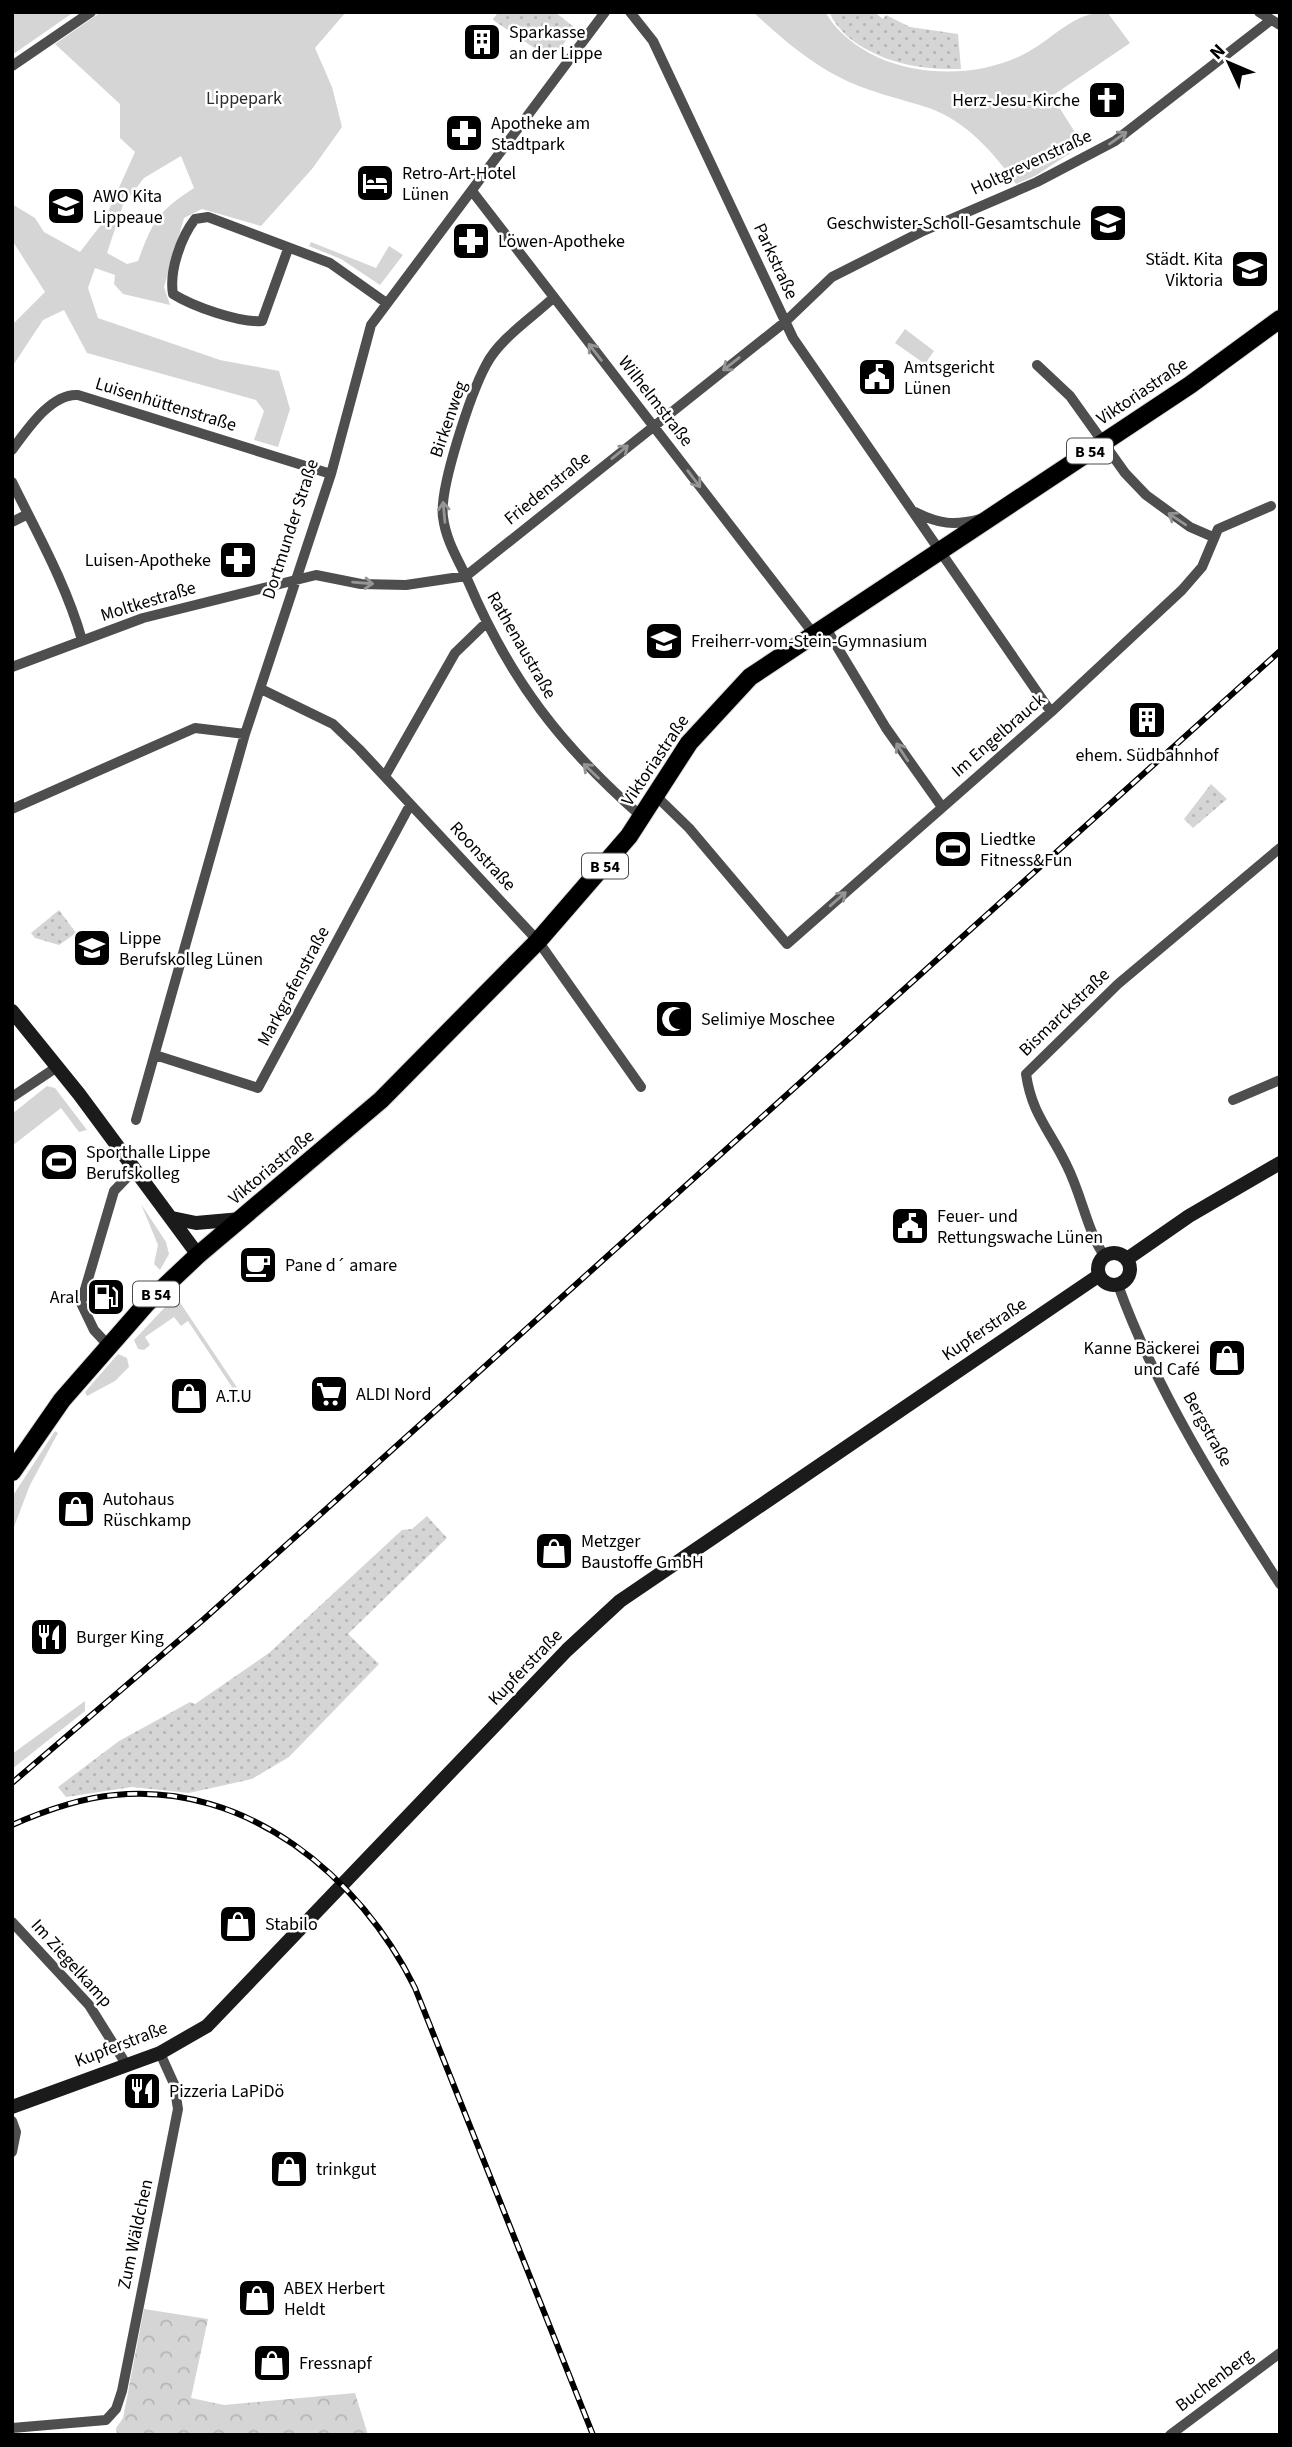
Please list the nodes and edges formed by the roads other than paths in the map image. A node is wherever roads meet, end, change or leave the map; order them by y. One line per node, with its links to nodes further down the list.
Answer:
1 (91, 12): 6 (street)
2 (605, 12): 7 (street, Dortmunder Straße)
3 (630, 12): 12 (street, Parkstraße)
4 (1259, 12): 5 (street)
5 (1275, 23): 12 (street, Holtgrevenstraße, one-way to 5)
6 (12, 66)
7 (472, 191): 9 (street, Wilhelmstraße); 10 (street, Dortmunder Straße)
8 (288, 249): 8 (street); 10 (street)
9 (553, 298): 14 (street, Wilhelmstraße, one-way to 9); 26 (street, Birkenweg, one-way to 9)
10 (385, 302): 17 (street, Dortmunder Straße)
11 (1280, 319): 15 (main road, Viktoriastraße / B 54)
12 (785, 322): 14 (street, Friedenstraße, one-way to 14); 20 (street, Parkstraße)
13 (1037, 365): 15 (street)
14 (652, 425): 26 (street, Friedenstraße, one-way to 14); 29 (street, Wilhelmstraße, one-way to 29)
15 (1103, 442): 22 (main road, Viktoriastraße / B 54); 24 (street, one-way to 15)
16 (12, 450): 17 (street, Luisenhüttenstraße)
17 (331, 474): 27 (street, Dortmunder Straße)
18 (12, 482): 21 (street)
19 (1271, 506): 24 (street)
20 (912, 511): 22 (street); 25 (street, Parkstraße)
21 (28, 514): 23 (street); 30 (street)
22 (989, 517): 25 (main road, Viktoriastraße / B 54)
23 (12, 523)
24 (1213, 537): 33 (street, Im Engelbrauck)
25 (939, 550): 29 (main road, Viktoriastraße / B 54); 33 (street, Parkstraße)
26 (466, 576): 27 (street, one-way to 26); 28 (street, Rathenaustraße)
27 (296, 579): 30 (street, Moltkestraße); 32 (street, Dortmunder Straße)
28 (486, 623): 35 (street); 40 (street, Rathenaustraße, one-way to 28)
29 (819, 629): 36 (main road, Viktoriastraße / B 54); 38 (street, Wilhelmstraße, one-way to 29)
30 (82, 640): 31 (street, Moltkestraße)
31 (12, 667)
32 (261, 689): 34 (street, Dortmunder Straße); 35 (street, Roonstraße)
33 (1051, 712): 38 (street, Im Engelbrauck)
34 (245, 734): 39 (street); 44 (street, Dortmunder Straße)
35 (385, 776): 37 (street, Roonstraße)
36 (655, 795): 38 (street, Im Engelbrauck, one-way to 38); 40 (main road, Viktoriastraße / B 54)
37 (410, 806): 42 (street, Roonstraße); 44 (street, Markgrafenstraße)
38 (942, 807)
39 (12, 809)
40 (642, 817): 42 (main road, Viktoriastraße / B 54)
41 (1280, 848): 56 (street, Bismarckstraße)
42 (538, 941): 47 (street, Roonstraße); 54 (main road, Viktoriastraße / B 54)
43 (12, 1012): 45 (street)
44 (155, 1055): 50 (street, Dortmunder Straße)
45 (57, 1067): 48 (street); 52 (street)
46 (1280, 1080): 49 (street)
47 (641, 1087)
48 (12, 1097)
49 (1233, 1100)
50 (136, 1120)
51 (1280, 1163): 57 (street)
52 (135, 1169): 53 (street); 60 (street)
53 (172, 1218): 54 (street); 55 (street)
54 (241, 1219): 55 (main road, Viktoriastraße / B 54)
55 (198, 1255): 60 (main road, B 54)
56 (1104, 1256): 57 (street); 58 (street)
57 (1127, 1259): 59 (street)
58 (1098, 1276): 59 (street); 64 (street, Kupferstraße)
59 (1118, 1285): 62 (street, Bergstraße)
60 (108, 1345): 61 (main road, B 54)
61 (12, 1472)
62 (1280, 1584)
63 (12, 1922): 65 (street, Im Ziegelkamp)
64 (160, 2053): 65 (street, Kupferstraße); 70 (street, Zum Wäldchen)
65 (126, 2064): 66 (street, Kupferstraße)
66 (12, 2107)
67 (12, 2121): 68 (street)
68 (12, 2152)
69 (1280, 2353): 71 (street, Buchenberg)
70 (12, 2428)
71 (1170, 2435)

